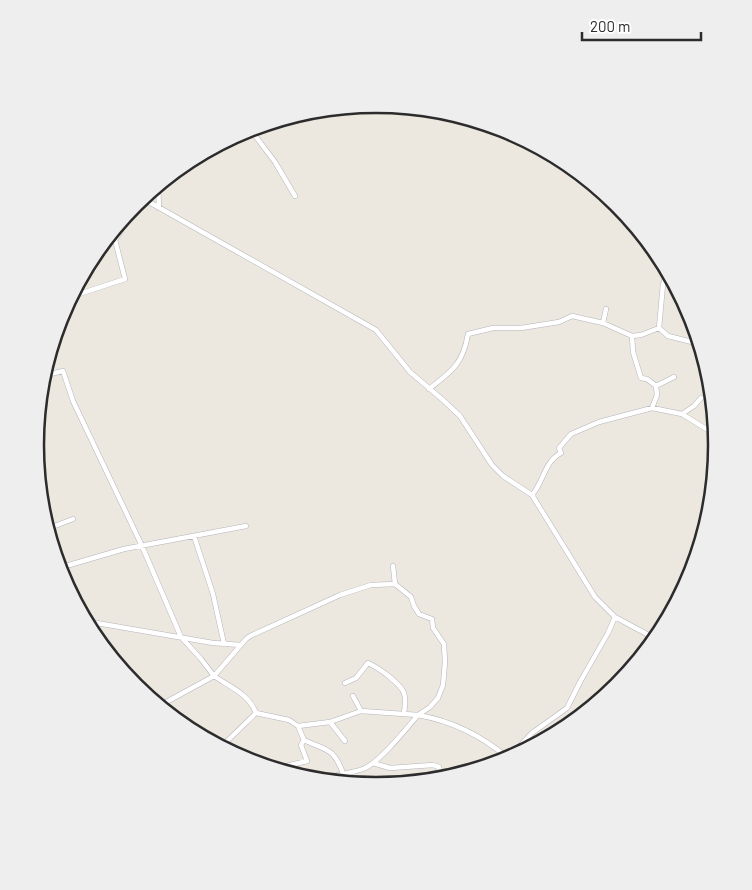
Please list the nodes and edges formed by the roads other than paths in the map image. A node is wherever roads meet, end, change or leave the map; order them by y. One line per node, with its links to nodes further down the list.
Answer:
1 (255, 136): 3 (street)
2 (159, 194): 5 (street)
3 (295, 196)
4 (149, 202): 5 (street)
5 (160, 208): 17 (street)
6 (118, 236): 8 (street)
7 (665, 280): 11 (street)
8 (80, 294)
9 (606, 309): 10 (street)
10 (603, 323): 12 (street); 17 (street)
11 (659, 328): 12 (street); 13 (street)
12 (632, 336): 16 (street)
13 (692, 342)
14 (51, 374): 27 (street)
15 (674, 378): 16 (street)
16 (656, 386): 19 (street)
17 (429, 388): 22 (street)
18 (701, 398): 20 (street)
19 (652, 408): 20 (street); 22 (street)
20 (682, 414): 21 (street)
21 (708, 430)
22 (534, 493): 31 (street)
23 (74, 519): 24 (street)
24 (54, 526)
25 (246, 526): 26 (street)
26 (194, 536): 27 (street); 35 (street)
27 (142, 546): 28 (street); 34 (street)
28 (67, 566)
29 (393, 566): 30 (street)
30 (395, 584): 36 (street); 44 (street)
31 (615, 617): 33 (street); 50 (street)
32 (95, 623): 34 (street)
33 (649, 634)
34 (181, 637): 35 (street); 37 (street)
35 (224, 644): 36 (street)
36 (241, 645): 37 (street)
37 (214, 676): 40 (street); 42 (street)
38 (344, 683): 43 (street)
39 (353, 696): 41 (street)
40 (166, 702)
41 (361, 711): 43 (street); 45 (street)
42 (256, 713): 46 (street); 49 (street)
43 (404, 713): 44 (street)
44 (418, 715): 51 (street); 52 (street)
45 (330, 722): 46 (street); 48 (street)
46 (298, 726): 47 (street)
47 (304, 740): 53 (street); 57 (street)
48 (345, 741)
49 (226, 742)
50 (522, 743)
51 (502, 753)
52 (373, 763): 56 (street); 57 (street)
53 (294, 764): 54 (street); 55 (street)
54 (288, 765)
55 (295, 767)
56 (440, 772)
57 (343, 773): 58 (street)
58 (337, 775)

